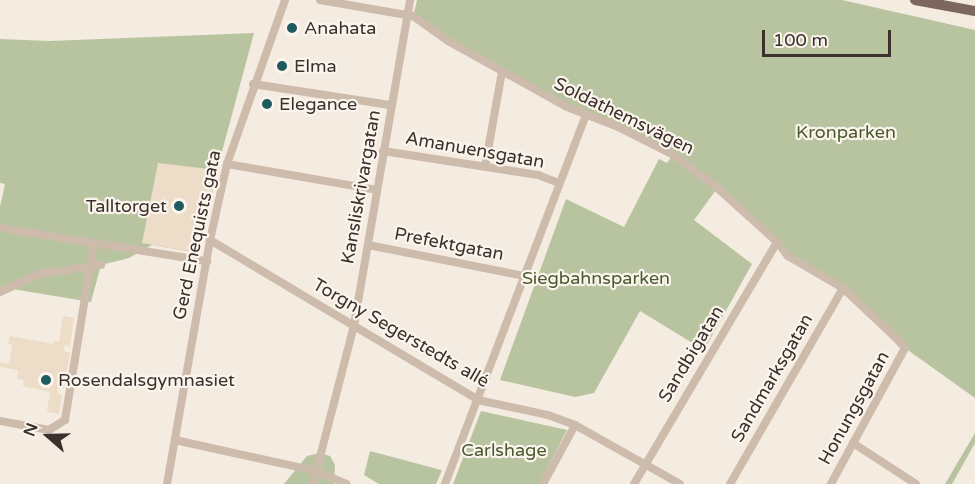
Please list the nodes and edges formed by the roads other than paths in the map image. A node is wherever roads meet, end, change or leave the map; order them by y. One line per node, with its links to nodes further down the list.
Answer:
1 (285, 0): 9 (street, Gerd Enequists gata)
2 (320, 0): 5 (street, Soldathemsvägen)
3 (410, 0): 7 (street, Kansliskrivargatan)
4 (915, 0): 6 (main road)
5 (356, 3): 7 (street, Soldathemsvägen)
6 (975, 11)
7 (406, 15): 8 (street, Soldathemsvägen); 10 (street, Kansliskrivargatan)
8 (502, 72): 11 (street, Soldathemsvägen); 14 (street)
9 (253, 84): 10 (street); 13 (street, Gerd Enequists gata)
10 (391, 105): 12 (street, Kansliskrivargatan)
11 (586, 114): 15 (street); 19 (street, Soldathemsvägen)
12 (384, 151): 14 (street, Amanuensgatan); 16 (street, Kansliskrivargatan)
13 (227, 164): 16 (street); 18 (street, Gerd Enequists gata)
14 (485, 167): 15 (street, Amanuensgatan)
15 (559, 183): 25 (street)
16 (377, 190): 21 (street, Kansliskrivargatan)
17 (0, 228): 20 (street)
18 (210, 240): 22 (street, Gerd Enequists gata); 28 (street, Torgny Segerstedts allé)
19 (777, 242): 26 (street, Soldathemsvägen); 35 (street, Sandbigatan)
20 (94, 243): 22 (street); 24 (street)
21 (368, 245): 25 (street, Prefektgatan); 28 (street, Kansliskrivargatan)
22 (207, 261): 33 (street, Gerd Enequists gata)
23 (101, 265): 24 (street)
24 (90, 266): 27 (street); 31 (street)
25 (525, 276): 30 (street)
26 (843, 288): 29 (street, Soldathemsvägen); 44 (street, Sandmarksgatan)
27 (0, 292)
28 (354, 325): 30 (street, Torgny Segerstedts allé); 36 (street, Kansliskrivargatan)
29 (905, 348): 34 (street, Honungsgatan)
30 (478, 400): 32 (street, Torgny Segerstedts allé); 40 (street)
31 (0, 421)
32 (575, 425): 35 (street, Torgny Segerstedts allé); 41 (street)
33 (175, 440): 36 (street); 37 (street, Gerd Enequists gata)
34 (853, 443): 45 (street, Honungsgatan); 46 (street)
35 (645, 465): 42 (street, Sandbigatan); 43 (street, Torgny Segerstedts allé)
36 (316, 471): 38 (street, Kansliskrivargatan); 39 (street)
37 (167, 484)
38 (313, 484)
39 (346, 484)
40 (445, 484)
41 (543, 484)
42 (634, 484)
43 (680, 484)
44 (730, 484)
45 (831, 484)
46 (916, 484)

